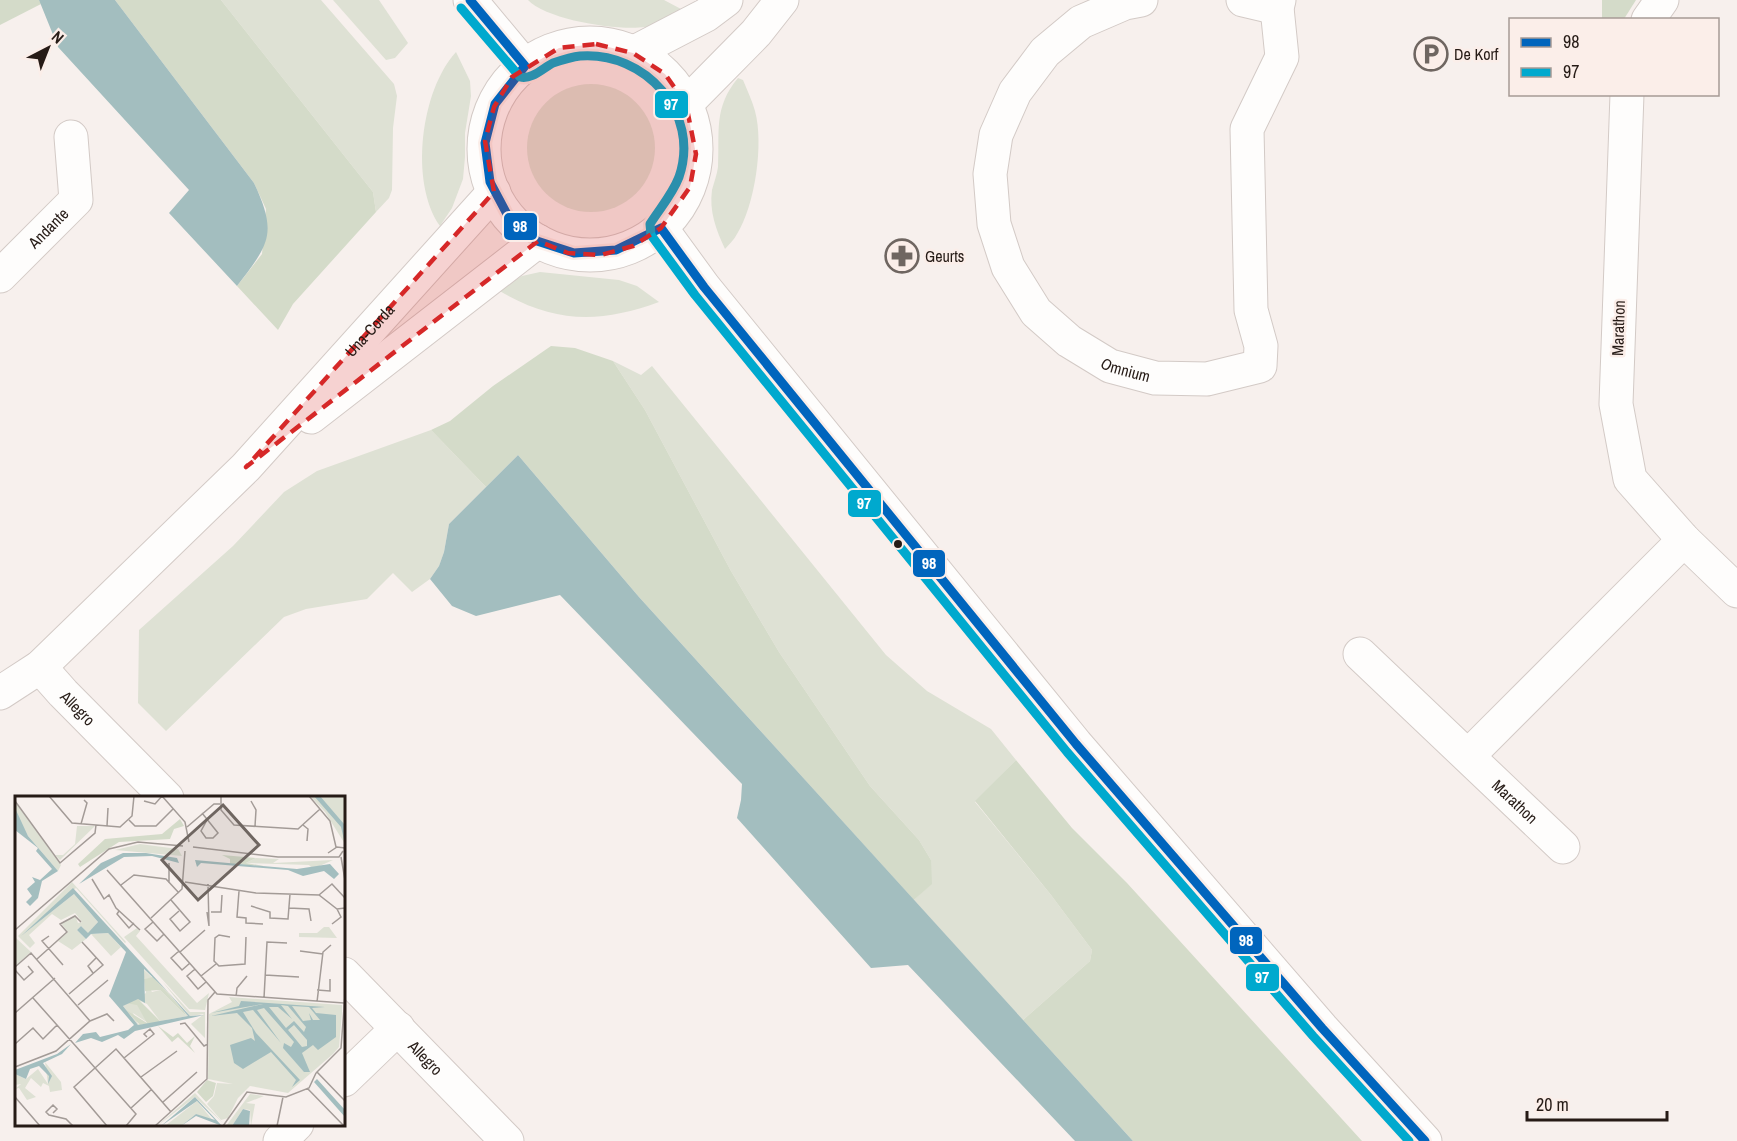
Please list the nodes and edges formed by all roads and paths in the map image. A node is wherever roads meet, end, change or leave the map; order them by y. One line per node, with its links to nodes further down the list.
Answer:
1 (470, 0): 10 (street)
2 (726, 0): 9 (street)
3 (782, 0): 12 (street)
4 (1141, 0): 7 (street, Omnium)
5 (1243, 0): 7 (street, Omnium)
6 (1662, 0): 8 (street)
7 (1278, 4)
8 (1649, 18)
9 (633, 53): 10 (street); 12 (street)
10 (525, 66): 14 (street)
11 (1627, 96): 19 (street, Marathon)
12 (686, 105): 15 (street)
13 (71, 136): 17 (street, Andante)
14 (494, 192): 16 (street); 18 (street, Una-Corda)
15 (661, 228): 16 (street); 33 (street)
16 (538, 241): 18 (street, Una-Corda)
17 (0, 276)
18 (246, 467): 22 (street, Una-Corda)
19 (1684, 540): 20 (street, Marathon); 24 (street)
20 (1737, 591)
21 (1360, 654): 24 (street, Marathon)
22 (40, 667): 23 (street, Una-Corda); 25 (street, Allegro)
23 (0, 693)
24 (1468, 756): 26 (street, Marathon)
25 (165, 796)
26 (1563, 848)
27 (345, 975): 28 (street, Allegro)
28 (398, 1028): 29 (street); 32 (street, Allegro)
29 (345, 1079)
30 (296, 1126): 31 (street)
31 (280, 1141)
32 (507, 1141)
33 (1425, 1141)

